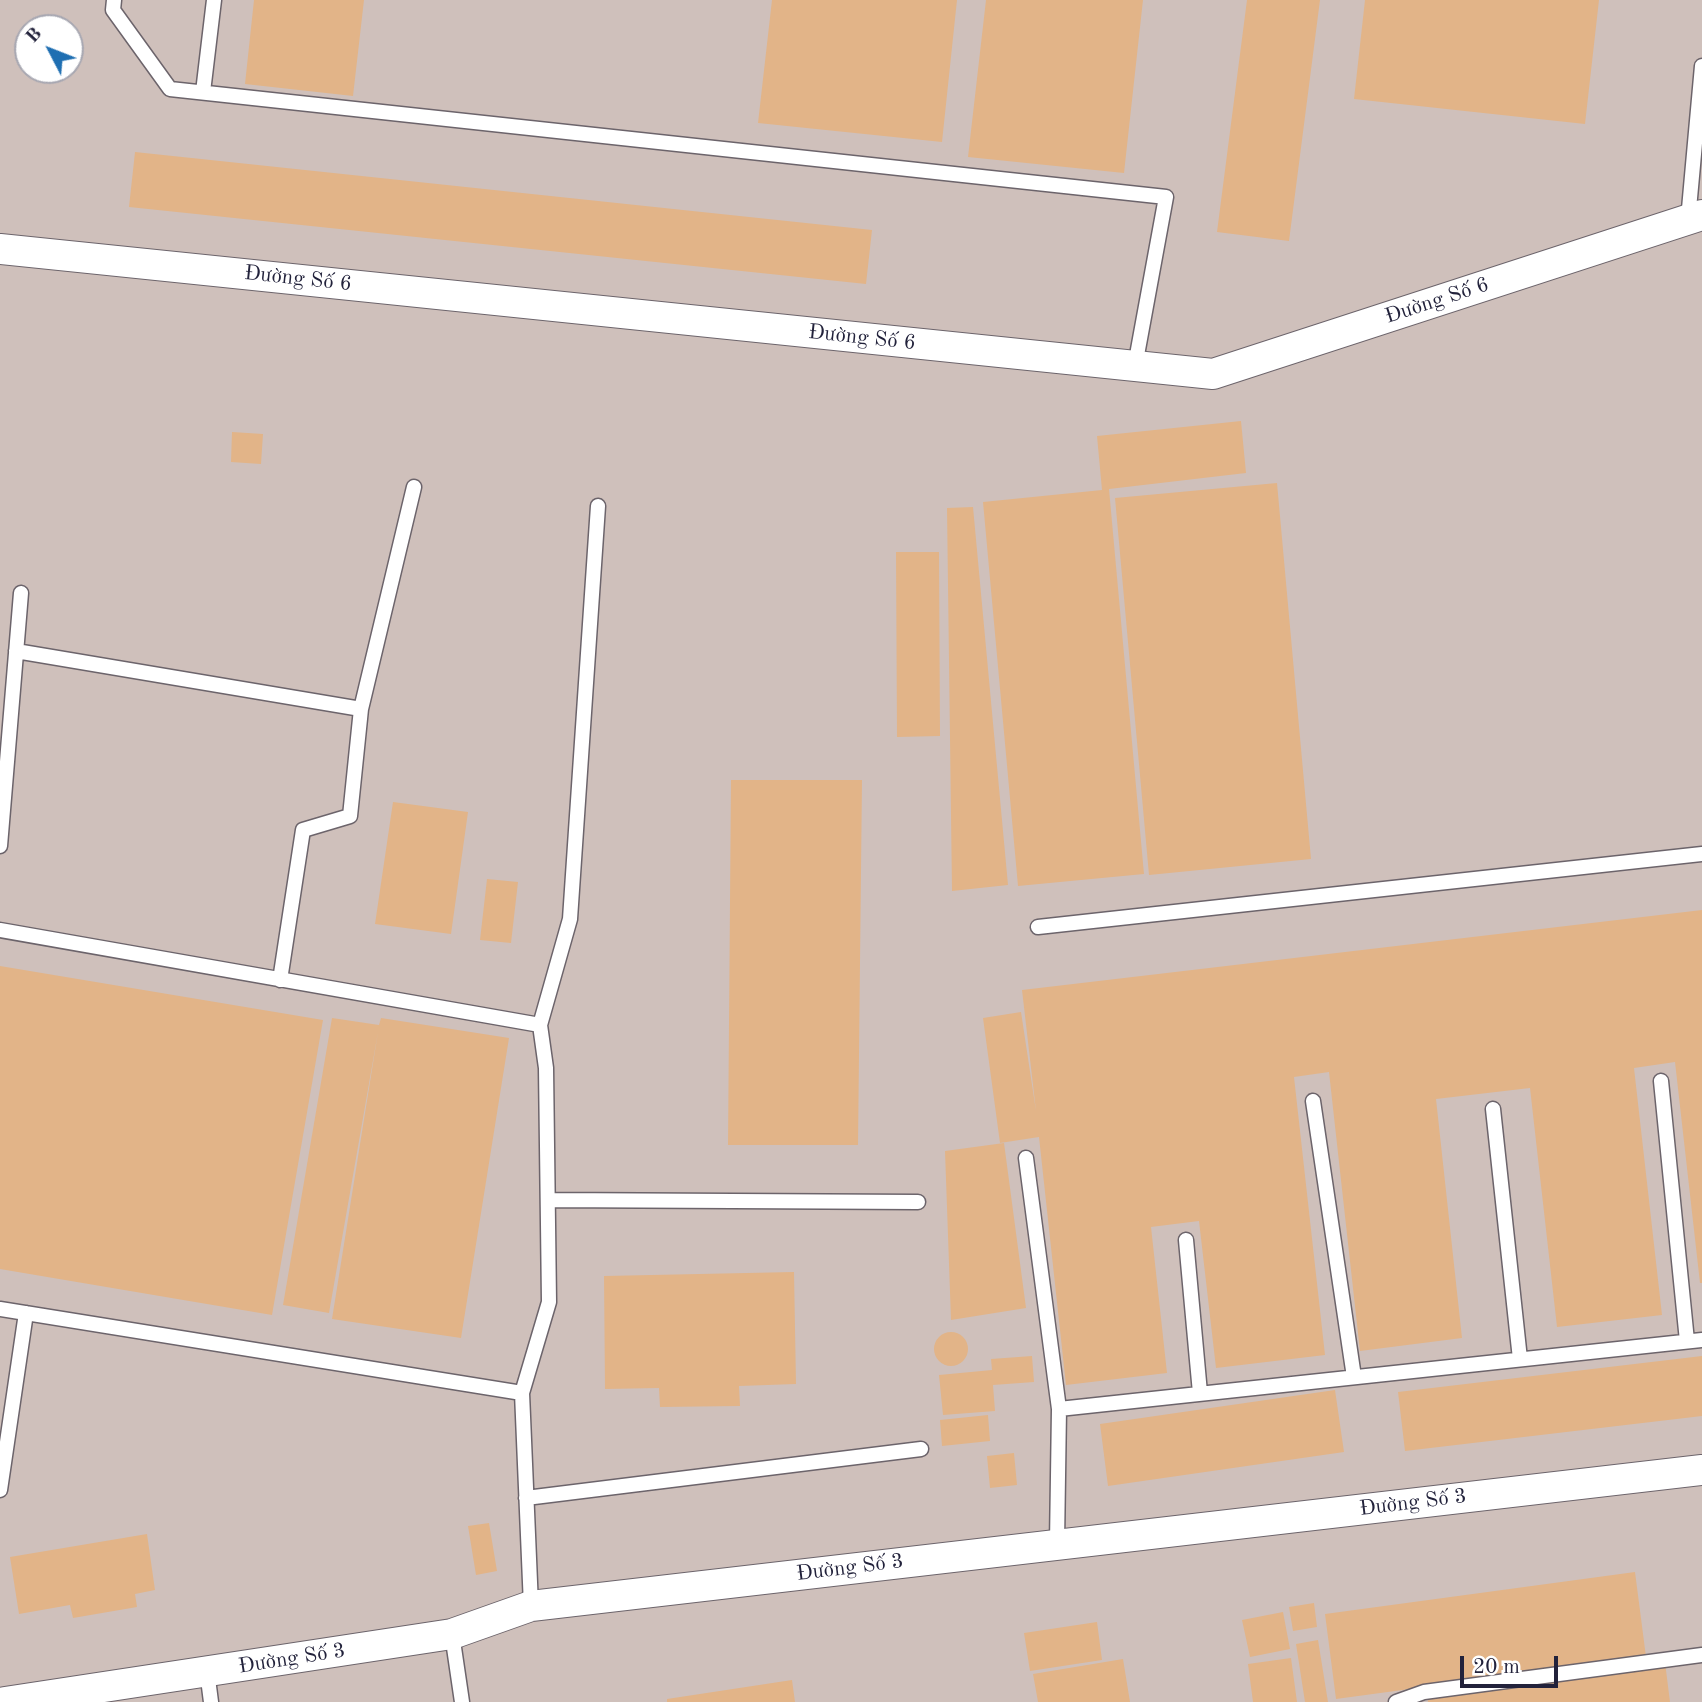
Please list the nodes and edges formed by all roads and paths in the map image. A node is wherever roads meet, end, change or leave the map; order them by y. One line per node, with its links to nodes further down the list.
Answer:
1 (114, 0): 4 (lane)
2 (214, 0): 4 (lane)
3 (1702, 66): 5 (lane)
4 (203, 92): 8 (lane)
5 (1700, 104): 6 (lane)
6 (1695, 217): 8 (street, Đường Số 6)
7 (0, 249): 8 (street, Đường Số 6)
8 (1135, 366)
9 (414, 487): 13 (lane)
10 (598, 506): 19 (lane)
11 (21, 593): 12 (lane)
12 (16, 651): 13 (lane); 14 (lane)
13 (361, 709): 18 (lane)
14 (0, 846)
15 (1702, 854): 16 (lane)
16 (1038, 927)
17 (0, 930): 18 (lane)
18 (281, 980): 19 (lane)
19 (540, 1025): 24 (lane)
20 (1661, 1082): 30 (lane)
21 (1313, 1101): 32 (lane)
22 (1493, 1109): 31 (lane)
23 (1027, 1158): 35 (lane)
24 (548, 1200): 25 (lane); 33 (lane)
25 (918, 1202)
26 (1186, 1240): 34 (lane)
27 (0, 1309): 28 (lane)
28 (26, 1313): 33 (lane); 38 (lane)
29 (1702, 1340): 30 (lane)
30 (1687, 1341): 31 (lane)
31 (1520, 1359): 32 (lane)
32 (1354, 1377): 34 (lane)
33 (522, 1393): 39 (lane)
34 (1200, 1394): 35 (lane)
35 (1059, 1409): 40 (lane)
36 (921, 1449): 39 (lane)
37 (1702, 1470): 40 (street, Đường Số 3)
38 (0, 1490)
39 (526, 1497): 41 (lane)
40 (1057, 1543): 41 (street, Đường Số 3)
41 (531, 1606): 42 (street, Đường Số 3)
42 (452, 1634): 44 (street, Đường Số 3); 48 (lane)
43 (1702, 1655): 49 (lane)
44 (207, 1671): 45 (street, Đường Số 3); 47 (lane)
45 (43, 1699): 46 (street, Đường Số 3)
46 (5, 1702)
47 (211, 1702)
48 (462, 1702)
49 (1396, 1702)

